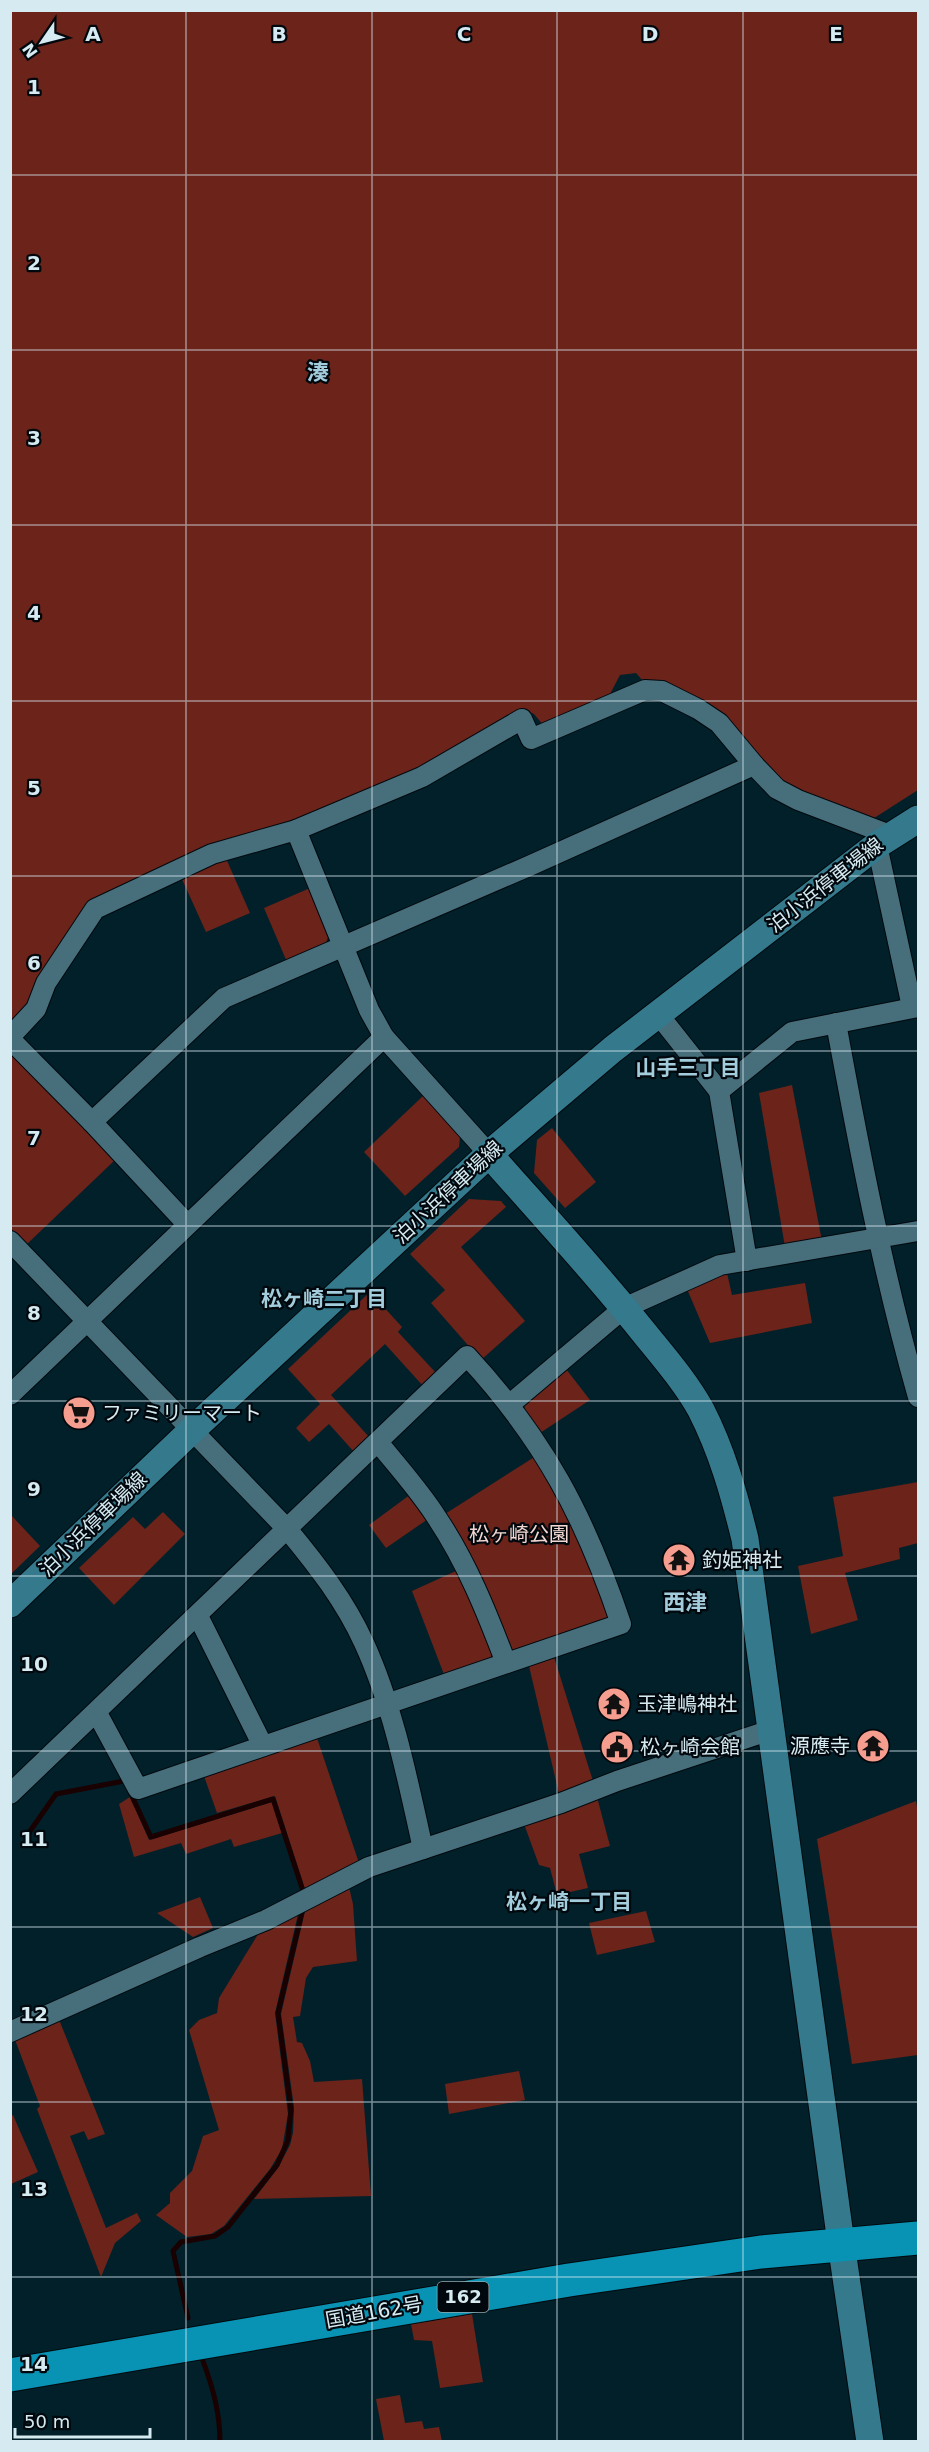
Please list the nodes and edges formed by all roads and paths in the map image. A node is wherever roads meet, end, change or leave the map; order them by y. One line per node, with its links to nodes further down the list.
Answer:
1 (754, 765): 3 (street); 4 (street); 5 (street)
2 (918, 819): 4 (street, 泊小浜停車場線)
3 (296, 830): 5 (street); 10 (street)
4 (884, 840): 6 (street); 7 (street, 泊小浜停車場線)
5 (343, 946): 9 (street); 12 (street)
6 (915, 1007): 8 (street)
7 (658, 1014): 11 (street); 13 (street, 泊小浜停車場線)
8 (836, 1023): 11 (street); 16 (street)
9 (384, 1037): 13 (street); 14 (street)
10 (10, 1038): 12 (street)
11 (718, 1091): 18 (street)
12 (92, 1122): 14 (street)
13 (489, 1154): 19 (street); 25 (street, 泊小浜停車場線)
14 (187, 1224): 20 (street)
15 (918, 1231): 16 (street)
16 (879, 1239): 18 (street); 21 (street)
17 (10, 1241): 20 (street)
18 (747, 1261): 19 (street)
19 (624, 1308): 24 (street); 33 (street)
20 (88, 1322): 22 (street); 25 (street)
21 (914, 1362): 23 (street)
22 (10, 1395)
23 (918, 1397)
24 (510, 1405): 26 (street); 30 (street)
25 (191, 1431): 27 (street); 28 (street, 泊小浜停車場線)
26 (378, 1442): 27 (street); 30 (street)
27 (288, 1530): 29 (street); 31 (street)
28 (10, 1604)
29 (198, 1616): 32 (street); 34 (street)
30 (506, 1663): 31 (street)
31 (386, 1704): 34 (street); 36 (street)
32 (97, 1713): 34 (street); 35 (street)
33 (771, 1730): 36 (street); 39 (street)
34 (263, 1746)
35 (10, 1794)
36 (423, 1849): 37 (street)
37 (10, 2032)
38 (918, 2238): 39 (highway, 国道162号 / 162)
39 (841, 2243): 40 (highway, 国道162号 / 162); 41 (street)
40 (10, 2375)
41 (870, 2442)

